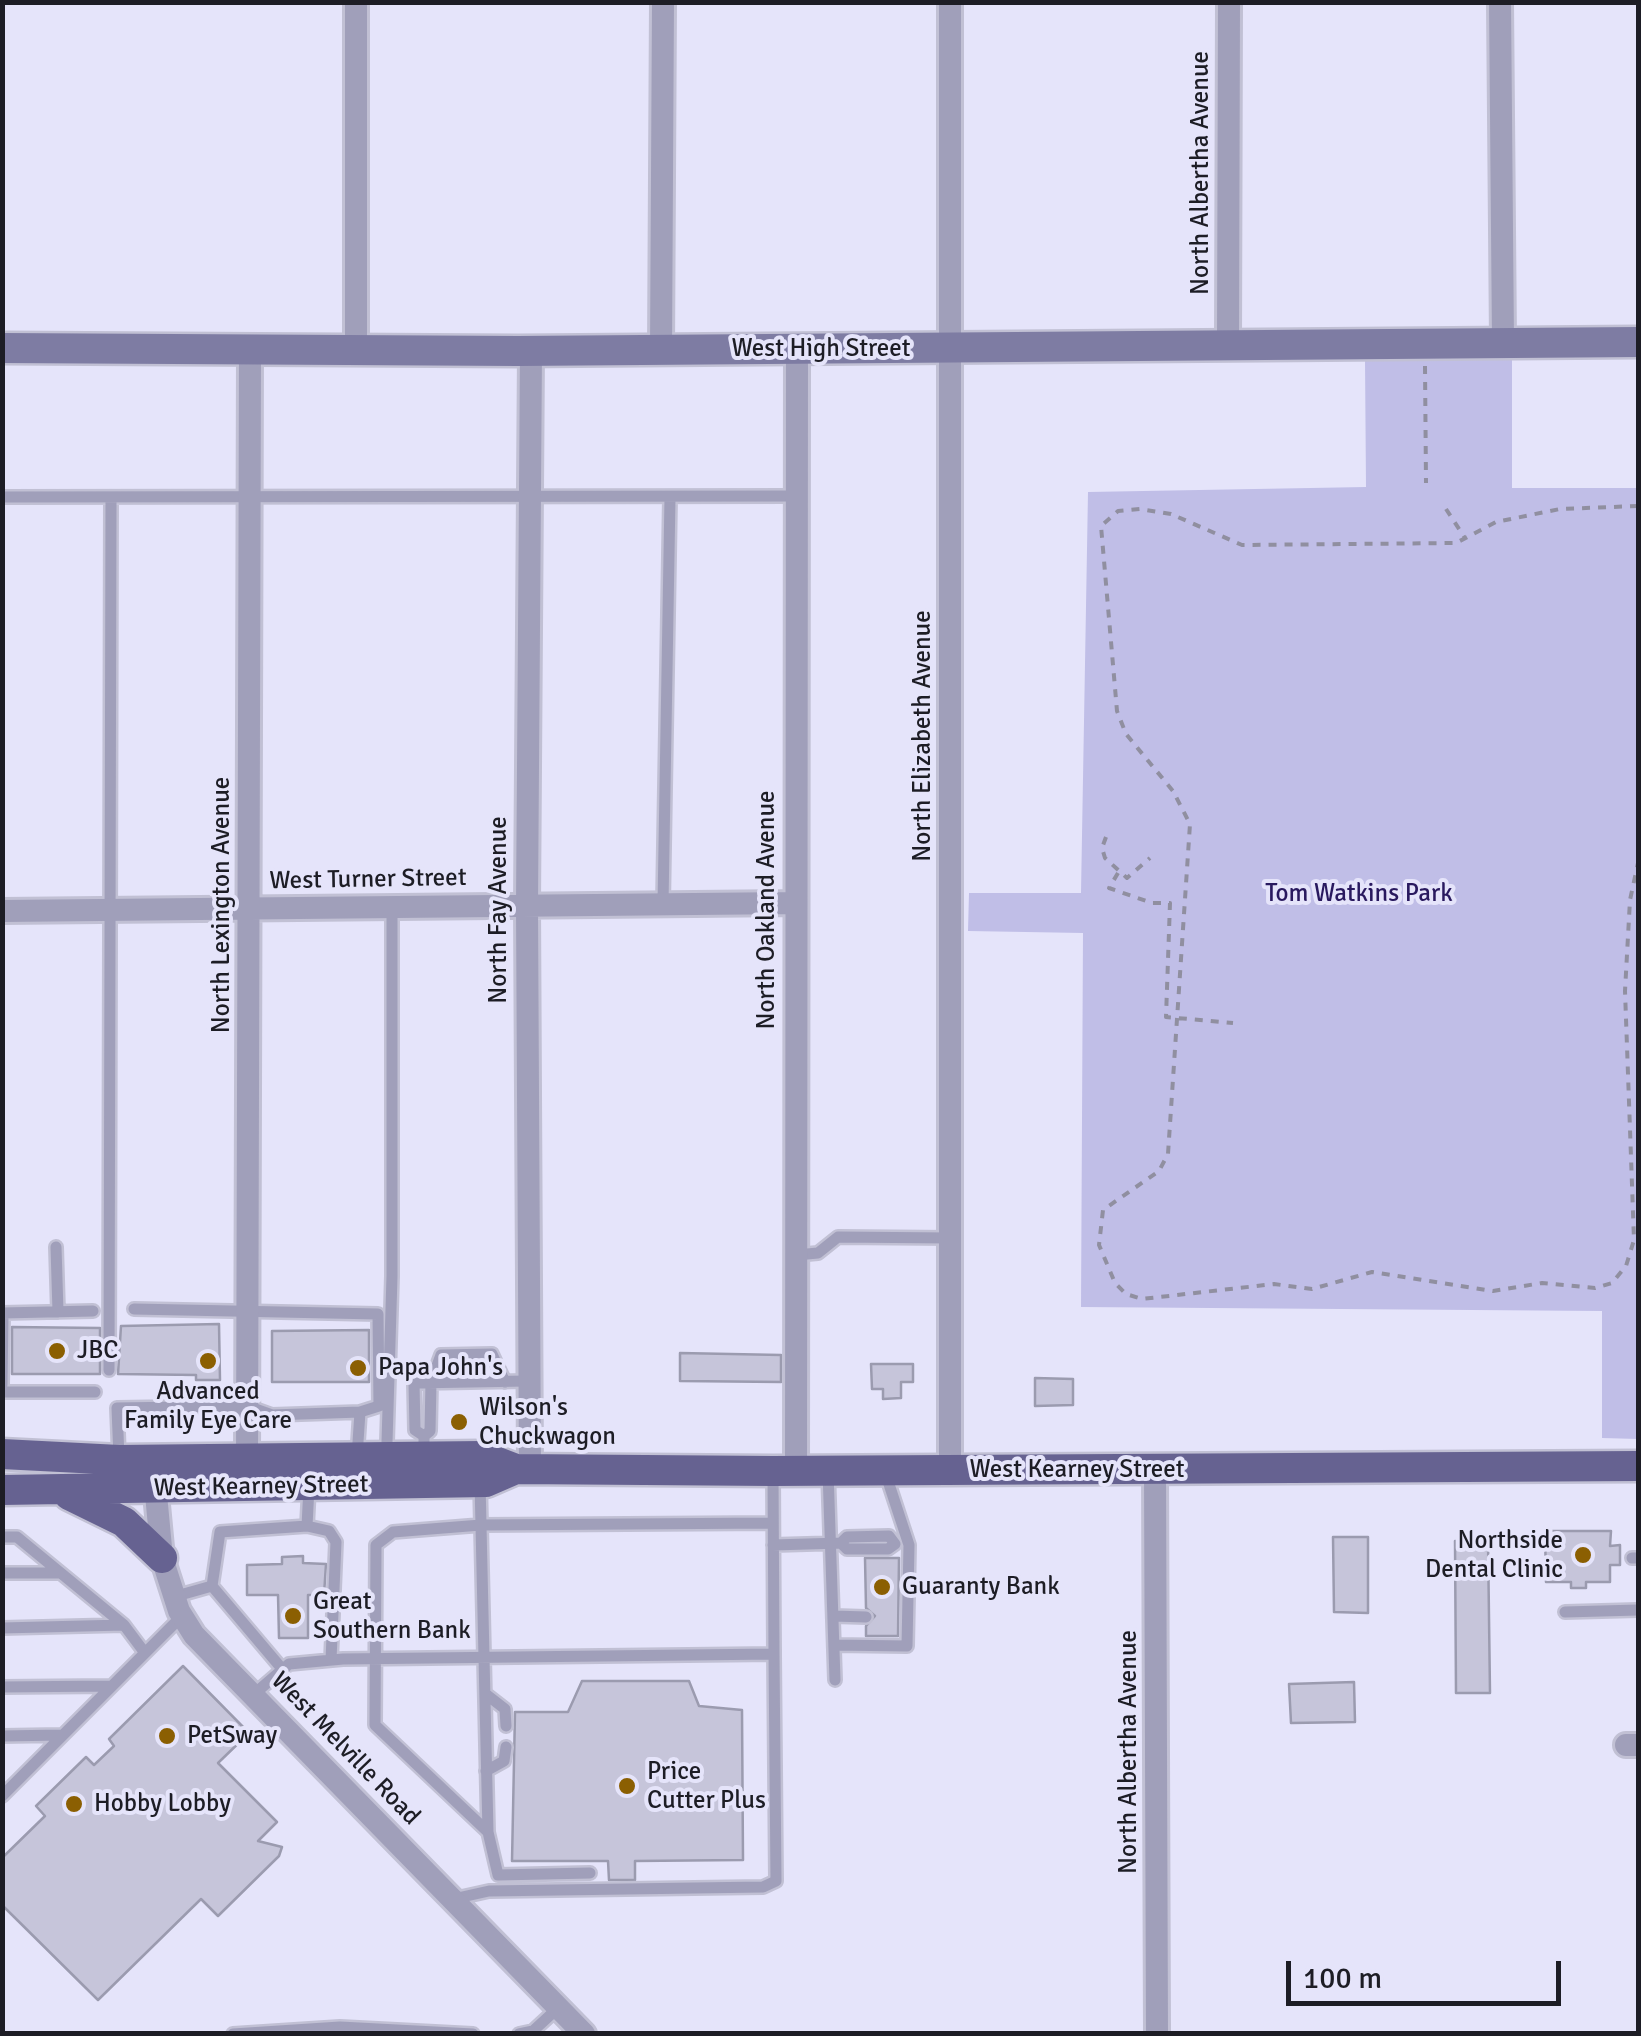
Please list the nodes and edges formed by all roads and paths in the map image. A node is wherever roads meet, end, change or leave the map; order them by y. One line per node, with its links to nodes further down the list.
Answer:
1 (356, 2): 13 (street)
2 (662, 2): 12 (street)
3 (950, 2): 11 (street, North Elizabeth Avenue)
4 (1229, 2): 8 (street, North Albertha Avenue)
5 (1500, 2): 6 (street)
6 (1503, 342): 7 (street, West High Street); 8 (street, West High Street)
7 (1638, 342)
8 (1228, 343): 11 (street, West High Street)
9 (2, 348): 15 (street, West High Street)
10 (797, 348): 11 (street, West High Street); 12 (street, West High Street); 19 (street, North Oakland Avenue)
11 (951, 349): 40 (street, North Elizabeth Avenue)
12 (661, 350): 14 (street, West High Street)
13 (356, 351): 14 (street, West High Street); 15 (street, West High Street)
14 (531, 351): 18 (street, North Fay Avenue)
15 (250, 352): 23 (street, North Lexington Avenue)
16 (1426, 361): 17 (path)
17 (1426, 483)
18 (530, 496): 21 (lane); 23 (lane); 31 (street, North Fay Avenue)
19 (796, 496): 21 (lane); 33 (street, North Oakland Avenue)
20 (2, 497): 22 (lane)
21 (670, 497): 32 (lane)
22 (112, 498): 23 (lane); 36 (lane)
23 (250, 498): 35 (street, North Lexington Avenue)
24 (1638, 506): 26 (path)
25 (1446, 508): 26 (path)
26 (1465, 538): 38 (path)
27 (1106, 838): 30 (path)
28 (1150, 858): 30 (path)
29 (1638, 863): 38 (path)
30 (1118, 873): 38 (path)
31 (526, 904): 32 (street, West Turner Street); 34 (street, West Turner Street); 50 (street, North Fay Avenue)
32 (662, 904): 33 (street, West Turner Street)
33 (794, 904): 42 (street, North Oakland Avenue)
34 (392, 907): 35 (street, West Turner Street); 56 (lane)
35 (249, 909): 36 (street, West Turner Street); 44 (street, North Lexington Avenue)
36 (113, 910): 37 (street, West Turner Street); 48 (lane)
37 (2, 911)
38 (1180, 1019): 39 (path)
39 (1232, 1023)
40 (950, 1238): 42 (lane); 65 (street, North Elizabeth Avenue)
41 (56, 1247): 46 (lane)
42 (795, 1255): 67 (street, North Oakland Avenue)
43 (134, 1309): 44 (lane)
44 (248, 1309): 54 (street, North Lexington Avenue); 55 (lane)
45 (93, 1311): 46 (lane)
46 (58, 1312): 47 (lane)
47 (3, 1313): 51 (lane)
48 (109, 1370)
49 (430, 1382): 50 (lane); 50 (lane); 57 (lane)
50 (516, 1382): 63 (street, North Fay Avenue)
51 (2, 1384)
52 (2, 1392): 53 (lane)
53 (95, 1392)
54 (246, 1406): 55 (lane); 60 (street, North Lexington Avenue); 61 (lane)
55 (360, 1412): 59 (lane)
56 (387, 1442)
57 (424, 1446): 59 (main road, West Kearney Street); 63 (main road, West Kearney Street)
58 (2, 1454): 61 (main road, West Kearney Street)
59 (358, 1457): 60 (main road, West Kearney Street)
60 (247, 1458): 69 (main road, West Kearney Street)
61 (119, 1460): 69 (main road, West Kearney Street)
62 (1638, 1466): 66 (main road, West Kearney Street)
63 (523, 1469): 67 (main road, West Kearney Street); 70 (main road, West Kearney Street)
64 (886, 1470): 65 (main road, West Kearney Street); 68 (main road, West Kearney Street); 80 (lane)
65 (950, 1470): 66 (main road, West Kearney Street)
66 (1155, 1470): 119 (street, North Albertha Avenue)
67 (785, 1471): 68 (main road, West Kearney Street); 74 (lane)
68 (828, 1471): 79 (lane)
69 (154, 1474): 71 (main road, West Kearney Street); 73 (main road, West Kearney Street); 81 (street, West Melville Road)
70 (480, 1482): 71 (main road, West Kearney Street); 75 (lane)
71 (309, 1486): 76 (lane)
72 (2, 1490): 73 (main road, West Kearney Street)
73 (57, 1490): 81 (main road)
74 (773, 1524): 75 (lane); 78 (lane)
75 (481, 1525): 95 (lane); 97 (lane)
76 (307, 1526): 84 (lane); 96 (lane)
77 (2, 1537): 82 (lane)
78 (773, 1544): 79 (lane); 94 (lane)
79 (836, 1544): 80 (lane); 88 (lane)
80 (902, 1544): 92 (lane)
81 (162, 1558): 85 (street, West Melville Road)
82 (60, 1572): 83 (lane); 90 (lane)
83 (2, 1573)
84 (212, 1586): 85 (lane); 98 (lane)
85 (178, 1606): 93 (lane); 102 (street, West Melville Road)
86 (1638, 1610): 87 (lane)
87 (1565, 1612)
88 (834, 1616): 89 (lane); 92 (lane)
89 (866, 1617)
90 (124, 1625): 91 (lane); 93 (lane)
91 (2, 1628)
92 (834, 1646): 99 (lane)
93 (144, 1653): 100 (lane)
94 (774, 1654): 97 (lane); 112 (lane)
95 (373, 1659): 96 (lane); 97 (lane); 110 (lane)
96 (332, 1660): 98 (lane)
97 (487, 1661): 103 (lane)
98 (283, 1670): 102 (lane)
99 (835, 1680)
100 (110, 1686): 101 (lane); 105 (lane)
101 (2, 1687)
102 (253, 1695): 112 (street, West Melville Road)
103 (487, 1695): 104 (lane); 108 (lane)
104 (506, 1726)
105 (61, 1735): 106 (lane); 109 (lane)
106 (2, 1736)
107 (506, 1747): 108 (lane)
108 (486, 1771): 110 (lane)
109 (5, 1790)
110 (488, 1832): 111 (lane)
111 (590, 1873)
112 (453, 1900): 113 (street, West Melville Road)
113 (559, 2007): 117 (lane); 118 (street, West Melville Road)
114 (276, 2033): 115 (lane); 116 (lane)
115 (233, 2034)
116 (473, 2034)
117 (518, 2034)
118 (584, 2034)
119 (1158, 2034)

